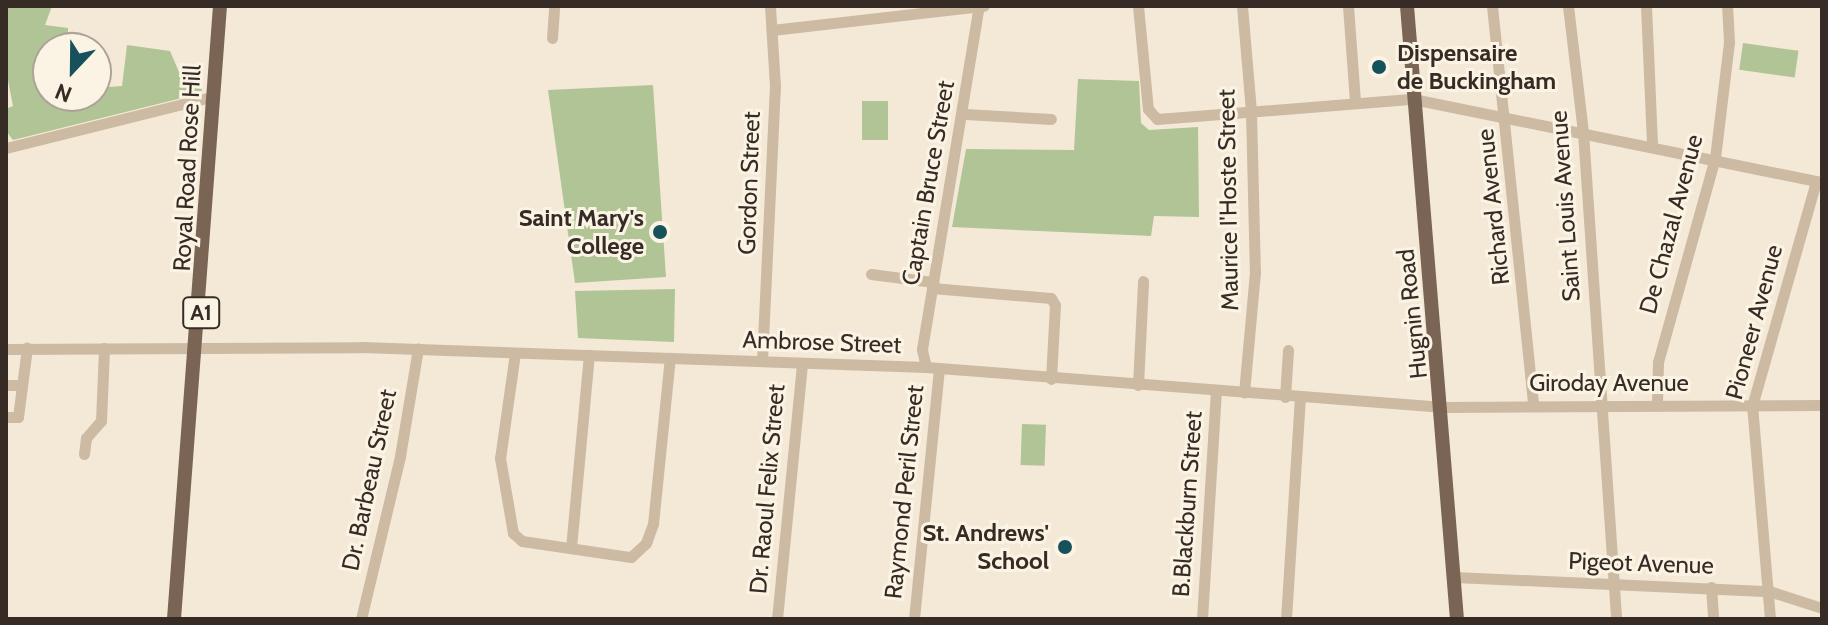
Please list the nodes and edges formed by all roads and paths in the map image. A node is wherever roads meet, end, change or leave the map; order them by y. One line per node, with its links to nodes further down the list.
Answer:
1 (220, 6): 15 (main road, Royal Road Rose Hill / A1)
2 (554, 6): 14 (street)
3 (770, 6): 13 (street, Gordon Street)
4 (981, 6): 13 (street); 19 (street, Captain Bruce Street)
5 (1138, 6): 18 (street)
6 (1242, 6): 18 (street, Maurice I'Hoste Street)
7 (1348, 6): 17 (street)
8 (1407, 6): 16 (main road, Hugnin Road)
9 (1492, 6): 20 (street, Richard Avenue)
10 (1568, 6): 22 (street, Saint Louis Avenue)
11 (1646, 6): 23 (street)
12 (1727, 6): 25 (street, De Chazal Avenue)
13 (772, 30): 39 (street, Gordon Street)
14 (552, 38)
15 (214, 96): 24 (street); 33 (main road, Royal Road Rose Hill / A1)
16 (1413, 99): 17 (street); 20 (street); 54 (main road, Hugnin Road)
17 (1355, 101): 18 (street)
18 (1251, 112): 46 (street, Maurice I'Hoste Street)
19 (965, 114): 21 (street); 29 (street, Captain Bruce Street)
20 (1505, 116): 22 (street); 50 (street, Richard Avenue)
21 (1051, 119)
22 (1583, 132): 23 (street); 49 (street, Saint Louis Avenue)
23 (1652, 144): 25 (street)
24 (6, 148)
25 (1715, 158): 26 (street); 51 (street, De Chazal Avenue)
26 (1819, 181): 53 (street, Pioneer Avenue)
27 (871, 274): 29 (street)
28 (1143, 281): 44 (street)
29 (933, 285): 41 (street, Captain Bruce Street); 42 (street)
30 (27, 348): 31 (street, Ambrose Street); 32 (street, Ambrose Street); 43 (street)
31 (104, 348): 33 (street, Ambrose Street); 56 (street)
32 (6, 349)
33 (197, 349): 34 (street, Ambrose Street); 63 (main road, Royal Road Rose Hill / A1)
34 (418, 349): 36 (street, Ambrose Street); 64 (street, Dr. Barbeau Street)
35 (1288, 350): 47 (street)
36 (515, 353): 37 (street, Ambrose Street); 57 (street)
37 (589, 355): 38 (street, Ambrose Street); 57 (street)
38 (670, 358): 39 (street, Ambrose Street); 57 (street)
39 (762, 361): 40 (street, Ambrose Street)
40 (802, 363): 41 (street, Ambrose Street); 65 (street, Dr. Raoul Felix Street)
41 (932, 368): 42 (street, Ambrose Street); 66 (street, Raymond Peril Street)
42 (1051, 379): 44 (street, Ambrose Street)
43 (12, 385): 55 (street)
44 (1138, 385): 45 (street, Ambrose Street)
45 (1216, 391): 46 (street, Ambrose Street); 67 (street, B.Blackburn Street)
46 (1244, 393): 47 (street, Ambrose Street)
47 (1285, 397): 48 (street, Ambrose Street)
48 (1300, 398): 54 (street, Ambrose Street); 68 (street)
49 (1601, 403): 50 (street, Giroday Avenue); 51 (street, Giroday Avenue); 59 (street, Saint Louis Avenue)
50 (1533, 405): 54 (street, Giroday Avenue)
51 (1657, 405): 53 (street, Giroday Avenue)
52 (1822, 405): 53 (street, Giroday Avenue)
53 (1752, 406): 61 (street, Pioneer Avenue)
54 (1443, 407): 58 (main road, Hugnin Road)
55 (6, 417)
56 (84, 454)
57 (571, 548)
58 (1455, 577): 59 (street, Pigeot Avenue); 69 (main road, Hugnin Road)
59 (1613, 583): 60 (street, Pigeot Avenue); 70 (street, Saint Louis Avenue)
60 (1711, 587): 61 (street, Pigeot Avenue); 71 (street)
61 (1769, 591): 62 (street, Pigeot Avenue); 72 (street, Pioneer Avenue)
62 (1822, 608)
63 (174, 619)
64 (361, 619)
65 (777, 619)
66 (914, 619)
67 (1202, 619)
68 (1286, 619)
69 (1457, 619)
70 (1616, 619)
71 (1713, 619)
72 (1770, 619)

